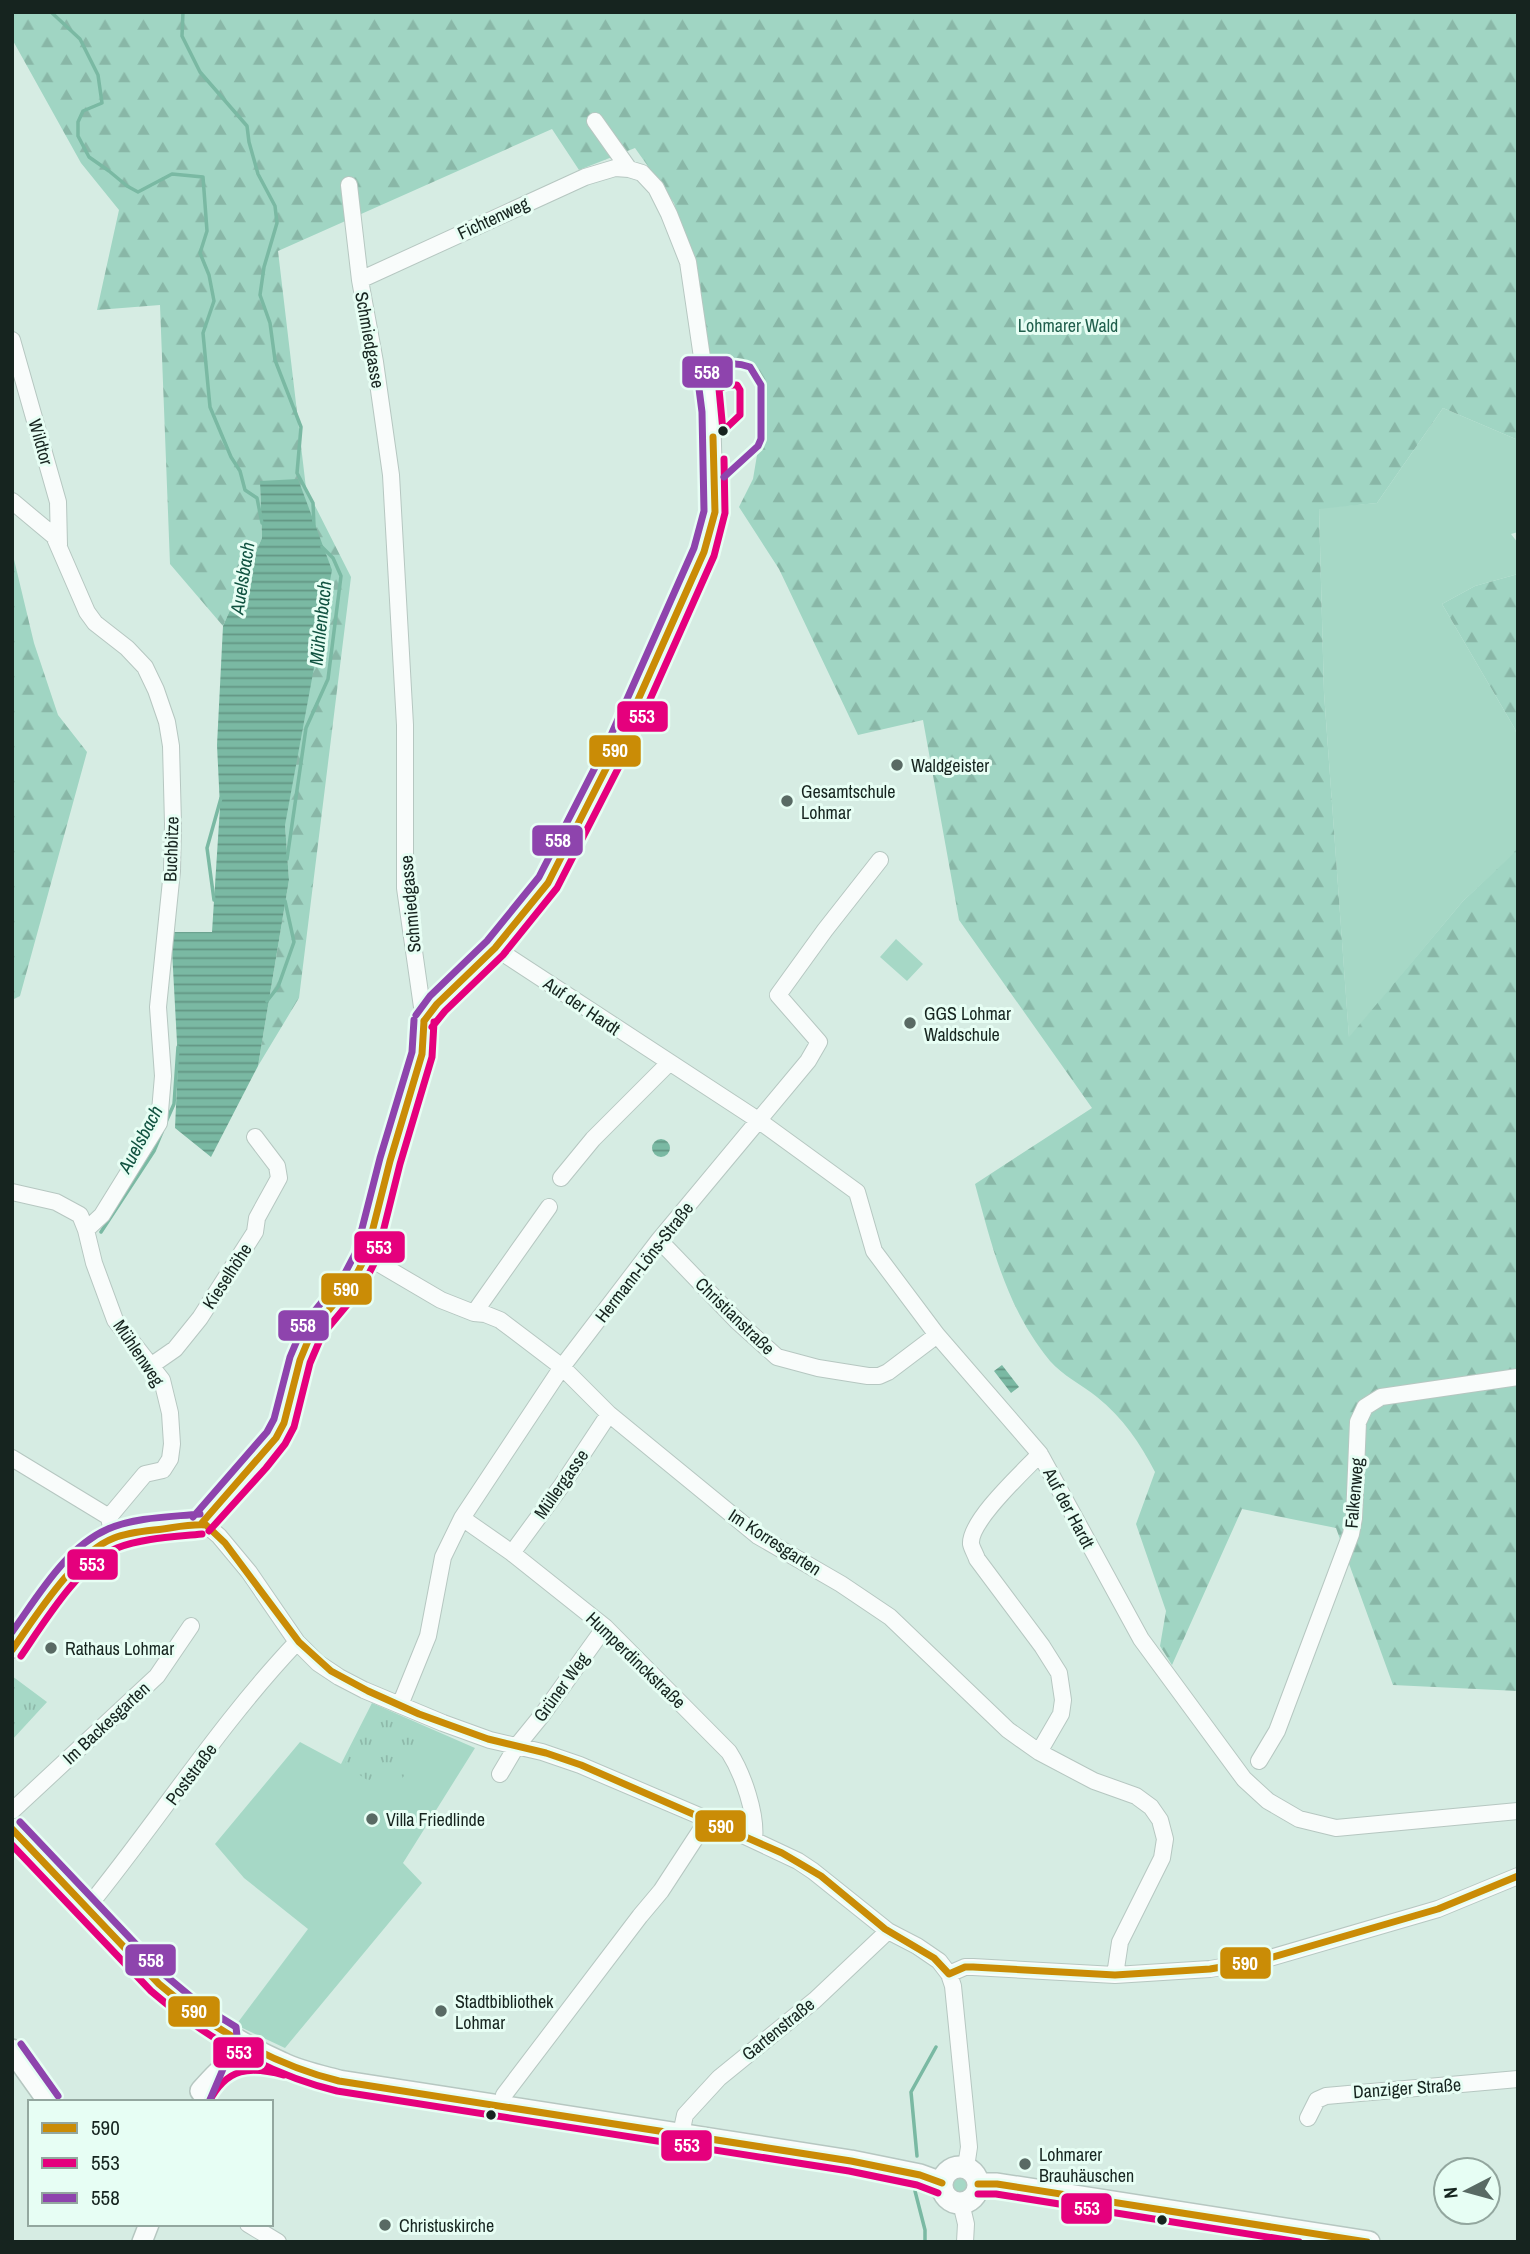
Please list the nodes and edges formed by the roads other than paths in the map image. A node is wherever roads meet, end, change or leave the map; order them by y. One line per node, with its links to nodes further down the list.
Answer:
1 (595, 121): 2 (street)
2 (629, 169): 4 (street, Fichtenweg); 9 (street)
3 (349, 185): 4 (street, Schmiedgasse)
4 (360, 280): 10 (street, Schmiedgasse)
5 (12, 340): 7 (street, Wildtor)
6 (12, 501): 7 (street, Buchbitze)
7 (59, 545): 17 (street, Buchbitze)
8 (880, 860): 12 (street, Hermann-Löns-Straße)
9 (495, 948): 10 (street); 11 (street, Auf der Hardt)
10 (424, 1021): 19 (street, Schmiedgasse)
11 (669, 1063): 12 (street, Auf der Hardt); 14 (street)
12 (758, 1120): 18 (street, Hermann-Löns-Straße); 21 (street, Auf der Hardt)
13 (255, 1137): 22 (street, Kieselhöhe)
14 (561, 1178)
15 (12, 1192): 17 (street, Mühlenweg)
16 (550, 1207): 20 (street)
17 (86, 1230): 22 (street, Mühlenweg)
18 (659, 1240): 21 (street, Christianstraße); 23 (street, Hermann-Löns-Straße)
19 (366, 1256): 20 (street, Im Korresgarten); 30 (street, Schmiedgasse)
20 (474, 1313): 23 (street, Im Korresgarten)
21 (937, 1335): 26 (street, Auf der Hardt)
22 (152, 1365): 28 (street, Mühlenweg)
23 (562, 1367): 25 (street, Im Korresgarten); 29 (street, Hermann-Löns-Straße)
24 (1518, 1377): 40 (street, Falkenweg)
25 (610, 1414): 32 (street, Müllergasse); 39 (street, Im Korresgarten)
26 (1040, 1454): 39 (street); 43 (street, Auf der Hardt)
27 (12, 1458): 28 (street)
28 (109, 1517): 31 (street)
29 (462, 1518): 32 (street, Humperdinckstraße); 37 (street, Hermann-Löns-Straße)
30 (201, 1524): 31 (street); 35 (street)
31 (113, 1538): 36 (street)
32 (512, 1553): 34 (street, Humperdinckstraße)
33 (191, 1626): 42 (street, Im Backesgarten)
34 (605, 1627): 38 (street, Grüner Weg); 46 (street, Humperdinckstraße)
35 (297, 1642): 37 (street); 48 (street, Poststraße)
36 (12, 1650)
37 (400, 1705): 38 (street)
38 (516, 1746): 41 (street, Grüner Weg); 44 (street)
39 (1039, 1752): 51 (street, Im Korresgarten)
40 (1259, 1760)
41 (500, 1774)
42 (12, 1811)
43 (1518, 1811)
44 (708, 1819): 46 (street); 58 (street)
45 (12, 1829): 48 (main road)
46 (754, 1840): 49 (street)
47 (1518, 1876): 51 (street)
48 (87, 1908): 52 (main road)
49 (888, 1931): 50 (street); 60 (street, Gartenstraße)
50 (949, 1974): 51 (street); 61 (street)
51 (1115, 1975)
52 (227, 2033): 54 (main road); 56 (main road)
53 (12, 2050): 57 (main road)
54 (283, 2064): 56 (main road); 58 (main road)
55 (1518, 2079): 59 (street, Danziger Straße)
56 (199, 2096)
57 (48, 2100)
58 (504, 2108): 60 (main road)
59 (1308, 2118)
60 (681, 2134): 62 (main road)
61 (972, 2176): 62 (main road); 63 (main road); 67 (main road)
62 (942, 2183): 63 (main road)
63 (961, 2203): 66 (street)
64 (251, 2226): 65 (street)
65 (278, 2242)
66 (965, 2242)
67 (1369, 2242)

